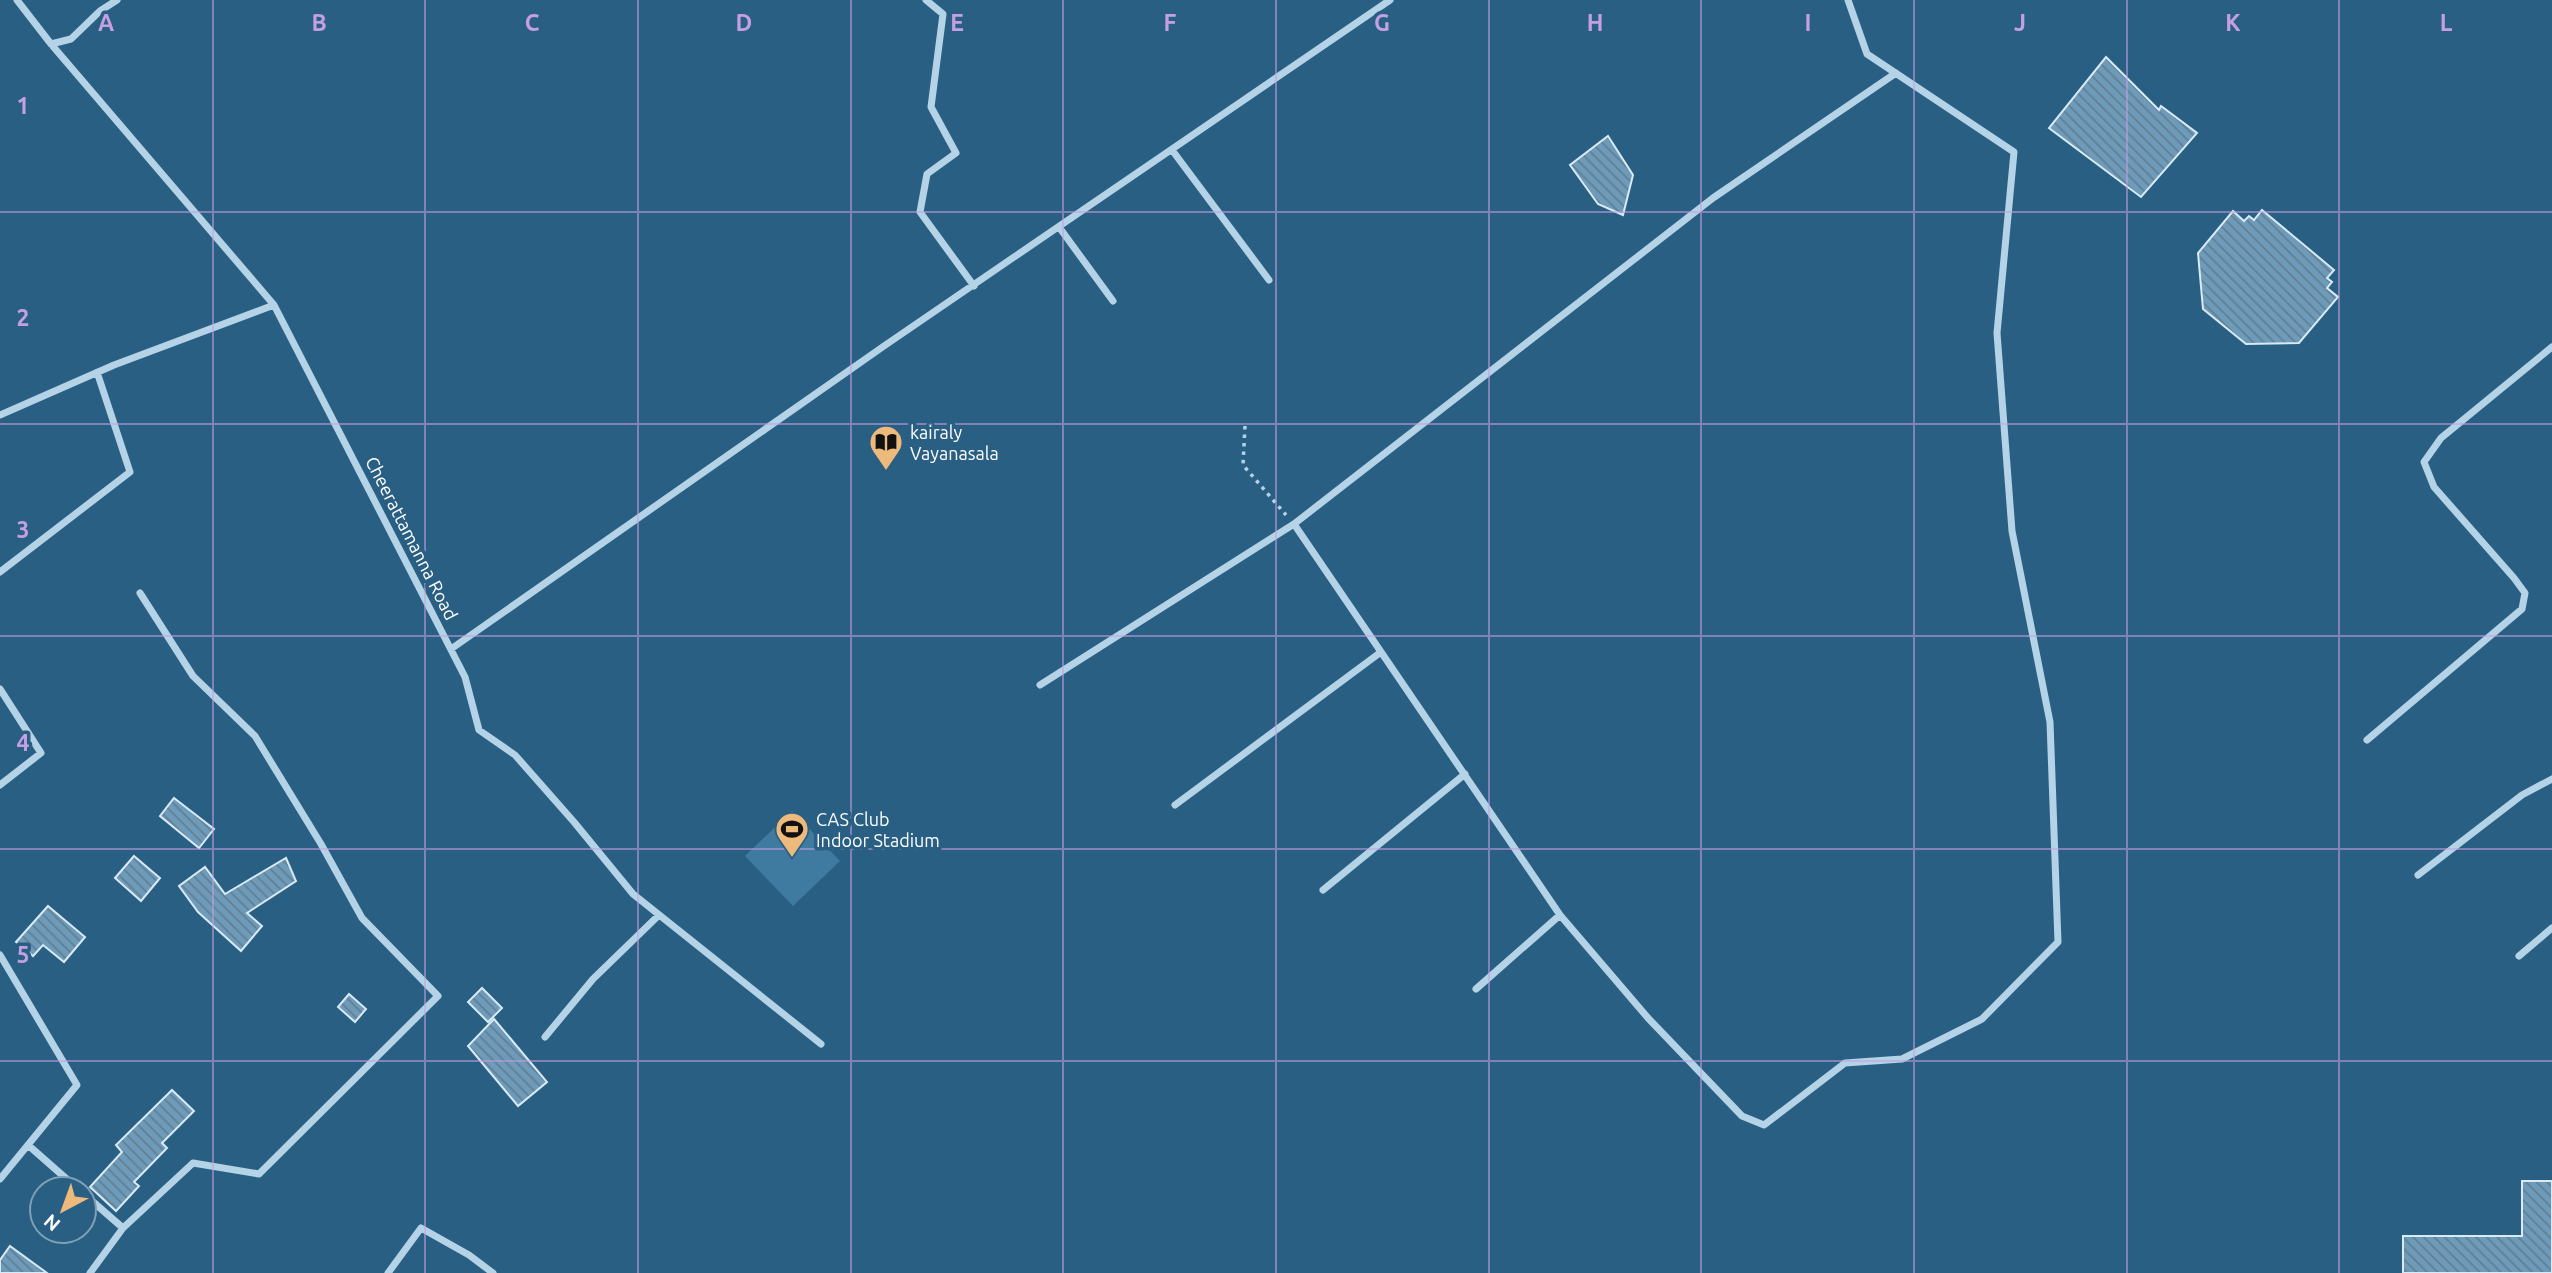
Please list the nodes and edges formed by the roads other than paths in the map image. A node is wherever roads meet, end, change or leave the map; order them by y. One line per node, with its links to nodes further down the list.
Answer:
1 (17, 0): 6 (street, Cheerattamanna Road)
2 (117, 0): 6 (street)
3 (926, 0): 11 (street)
4 (1391, 0): 8 (street)
5 (1848, 0): 7 (street)
6 (51, 44): 13 (street, Cheerattamanna Road)
7 (1896, 74): 17 (street); 32 (street)
8 (1171, 150): 9 (street); 10 (street)
9 (1059, 227): 11 (street); 12 (street)
10 (1269, 281)
11 (974, 286): 20 (street)
12 (1113, 302)
13 (274, 305): 15 (street); 20 (street, Cheerattamanna Road)
14 (2552, 347): 24 (street)
15 (97, 372): 16 (street); 18 (street)
16 (0, 415)
17 (1294, 524): 21 (street); 22 (street)
18 (0, 572)
19 (140, 593): 43 (street)
20 (451, 649): 31 (street, Cheerattamanna Road)
21 (1381, 652): 25 (street); 28 (street)
22 (1040, 685)
23 (0, 689): 27 (street)
24 (2367, 740)
25 (1465, 774): 30 (street); 32 (street)
26 (2552, 779): 29 (street)
27 (0, 785)
28 (1175, 805)
29 (2418, 875)
30 (1323, 890)
31 (659, 915): 37 (street); 38 (street, Cheerattamanna Road)
32 (1560, 915): 36 (street)
33 (2552, 928): 35 (street)
34 (0, 955): 39 (street)
35 (2519, 956)
36 (1476, 989)
37 (545, 1037)
38 (821, 1044)
39 (28, 1145): 40 (street); 41 (street)
40 (62, 1175)
41 (0, 1179)
42 (98, 1206): 43 (street)
43 (123, 1228): 44 (street)
44 (90, 1273)
45 (388, 1273): 46 (street)
46 (492, 1273)

